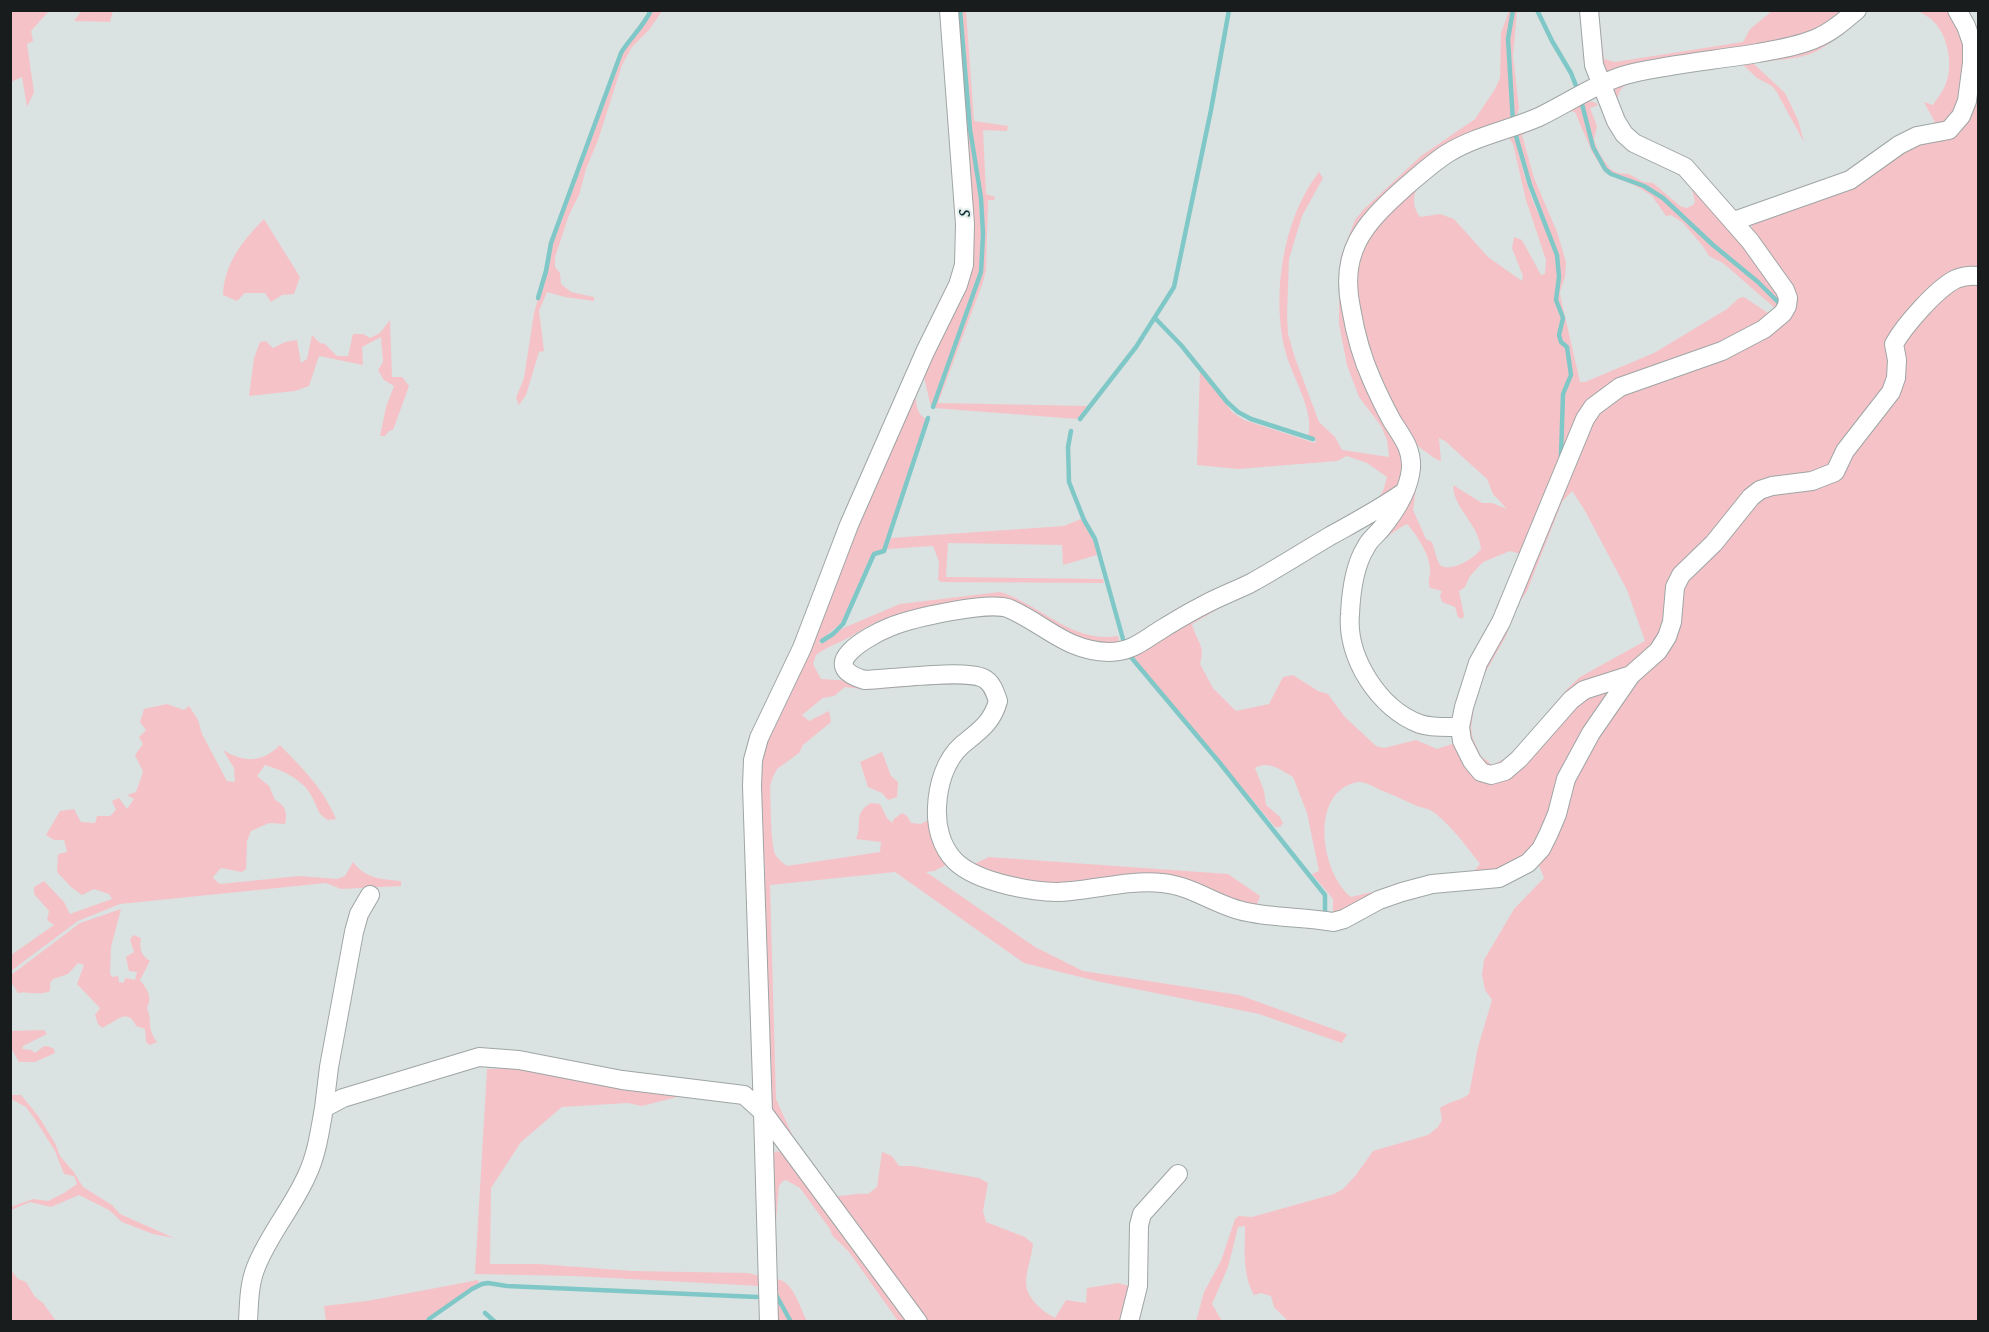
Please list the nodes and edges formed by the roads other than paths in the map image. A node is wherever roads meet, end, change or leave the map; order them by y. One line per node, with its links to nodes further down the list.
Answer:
1 (949, 10): 13 (street)
2 (1589, 10): 5 (street)
3 (1857, 10): 5 (street)
4 (1957, 10): 6 (street)
5 (1601, 85): 6 (street); 8 (street)
6 (1734, 221): 10 (street)
7 (1978, 276): 9 (street)
8 (1404, 492): 9 (street); 10 (street)
9 (1631, 675): 10 (street)
10 (1460, 727)
11 (370, 895): 12 (street)
12 (324, 1108): 13 (street); 15 (street)
13 (763, 1112): 16 (street); 17 (street)
14 (1178, 1174): 18 (street)
15 (248, 1322)
16 (769, 1322)
17 (918, 1322)
18 (1129, 1322)

